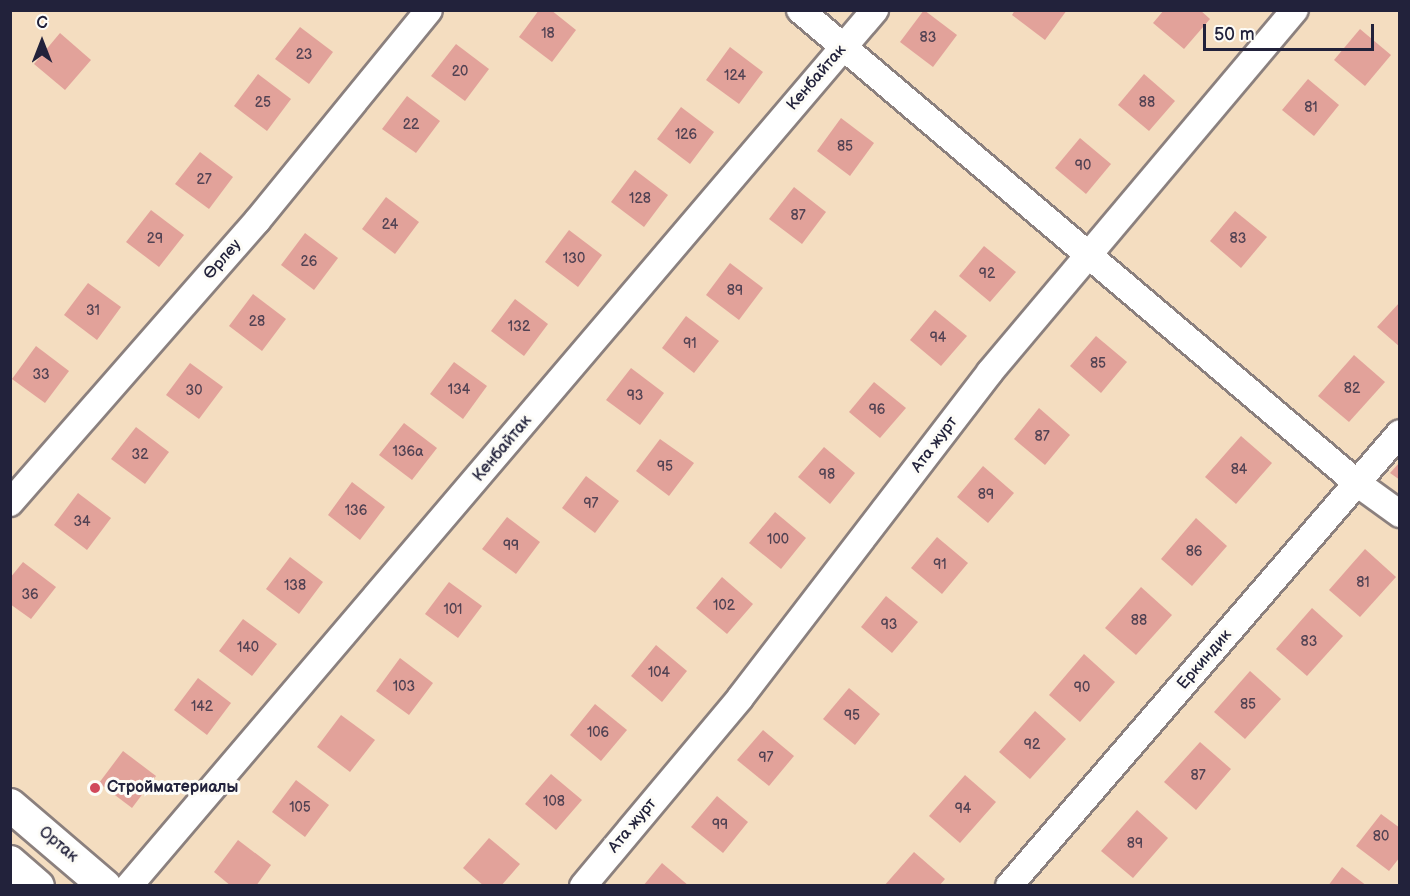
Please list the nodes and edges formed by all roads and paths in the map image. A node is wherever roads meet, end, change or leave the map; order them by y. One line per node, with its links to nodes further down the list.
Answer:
1 (429, 10): 9 (street, Өрлеу)
2 (800, 10): 5 (street)
3 (875, 10): 5 (street, Кенбайтак)
4 (1295, 10): 6 (street, Ата журт)
5 (845, 46): 6 (street); 15 (street, Кенбайтак)
6 (1088, 255): 8 (street); 16 (street, Ата журт)
7 (1400, 433): 8 (street, Еркиндик)
8 (1357, 483): 10 (street); 17 (street, Еркиндик)
9 (10, 503)
10 (1400, 514)
11 (10, 805): 14 (street, Ортак)
12 (10, 862): 13 (street)
13 (38, 885)
14 (105, 885)
15 (129, 885)
16 (583, 885)
17 (1009, 885)

